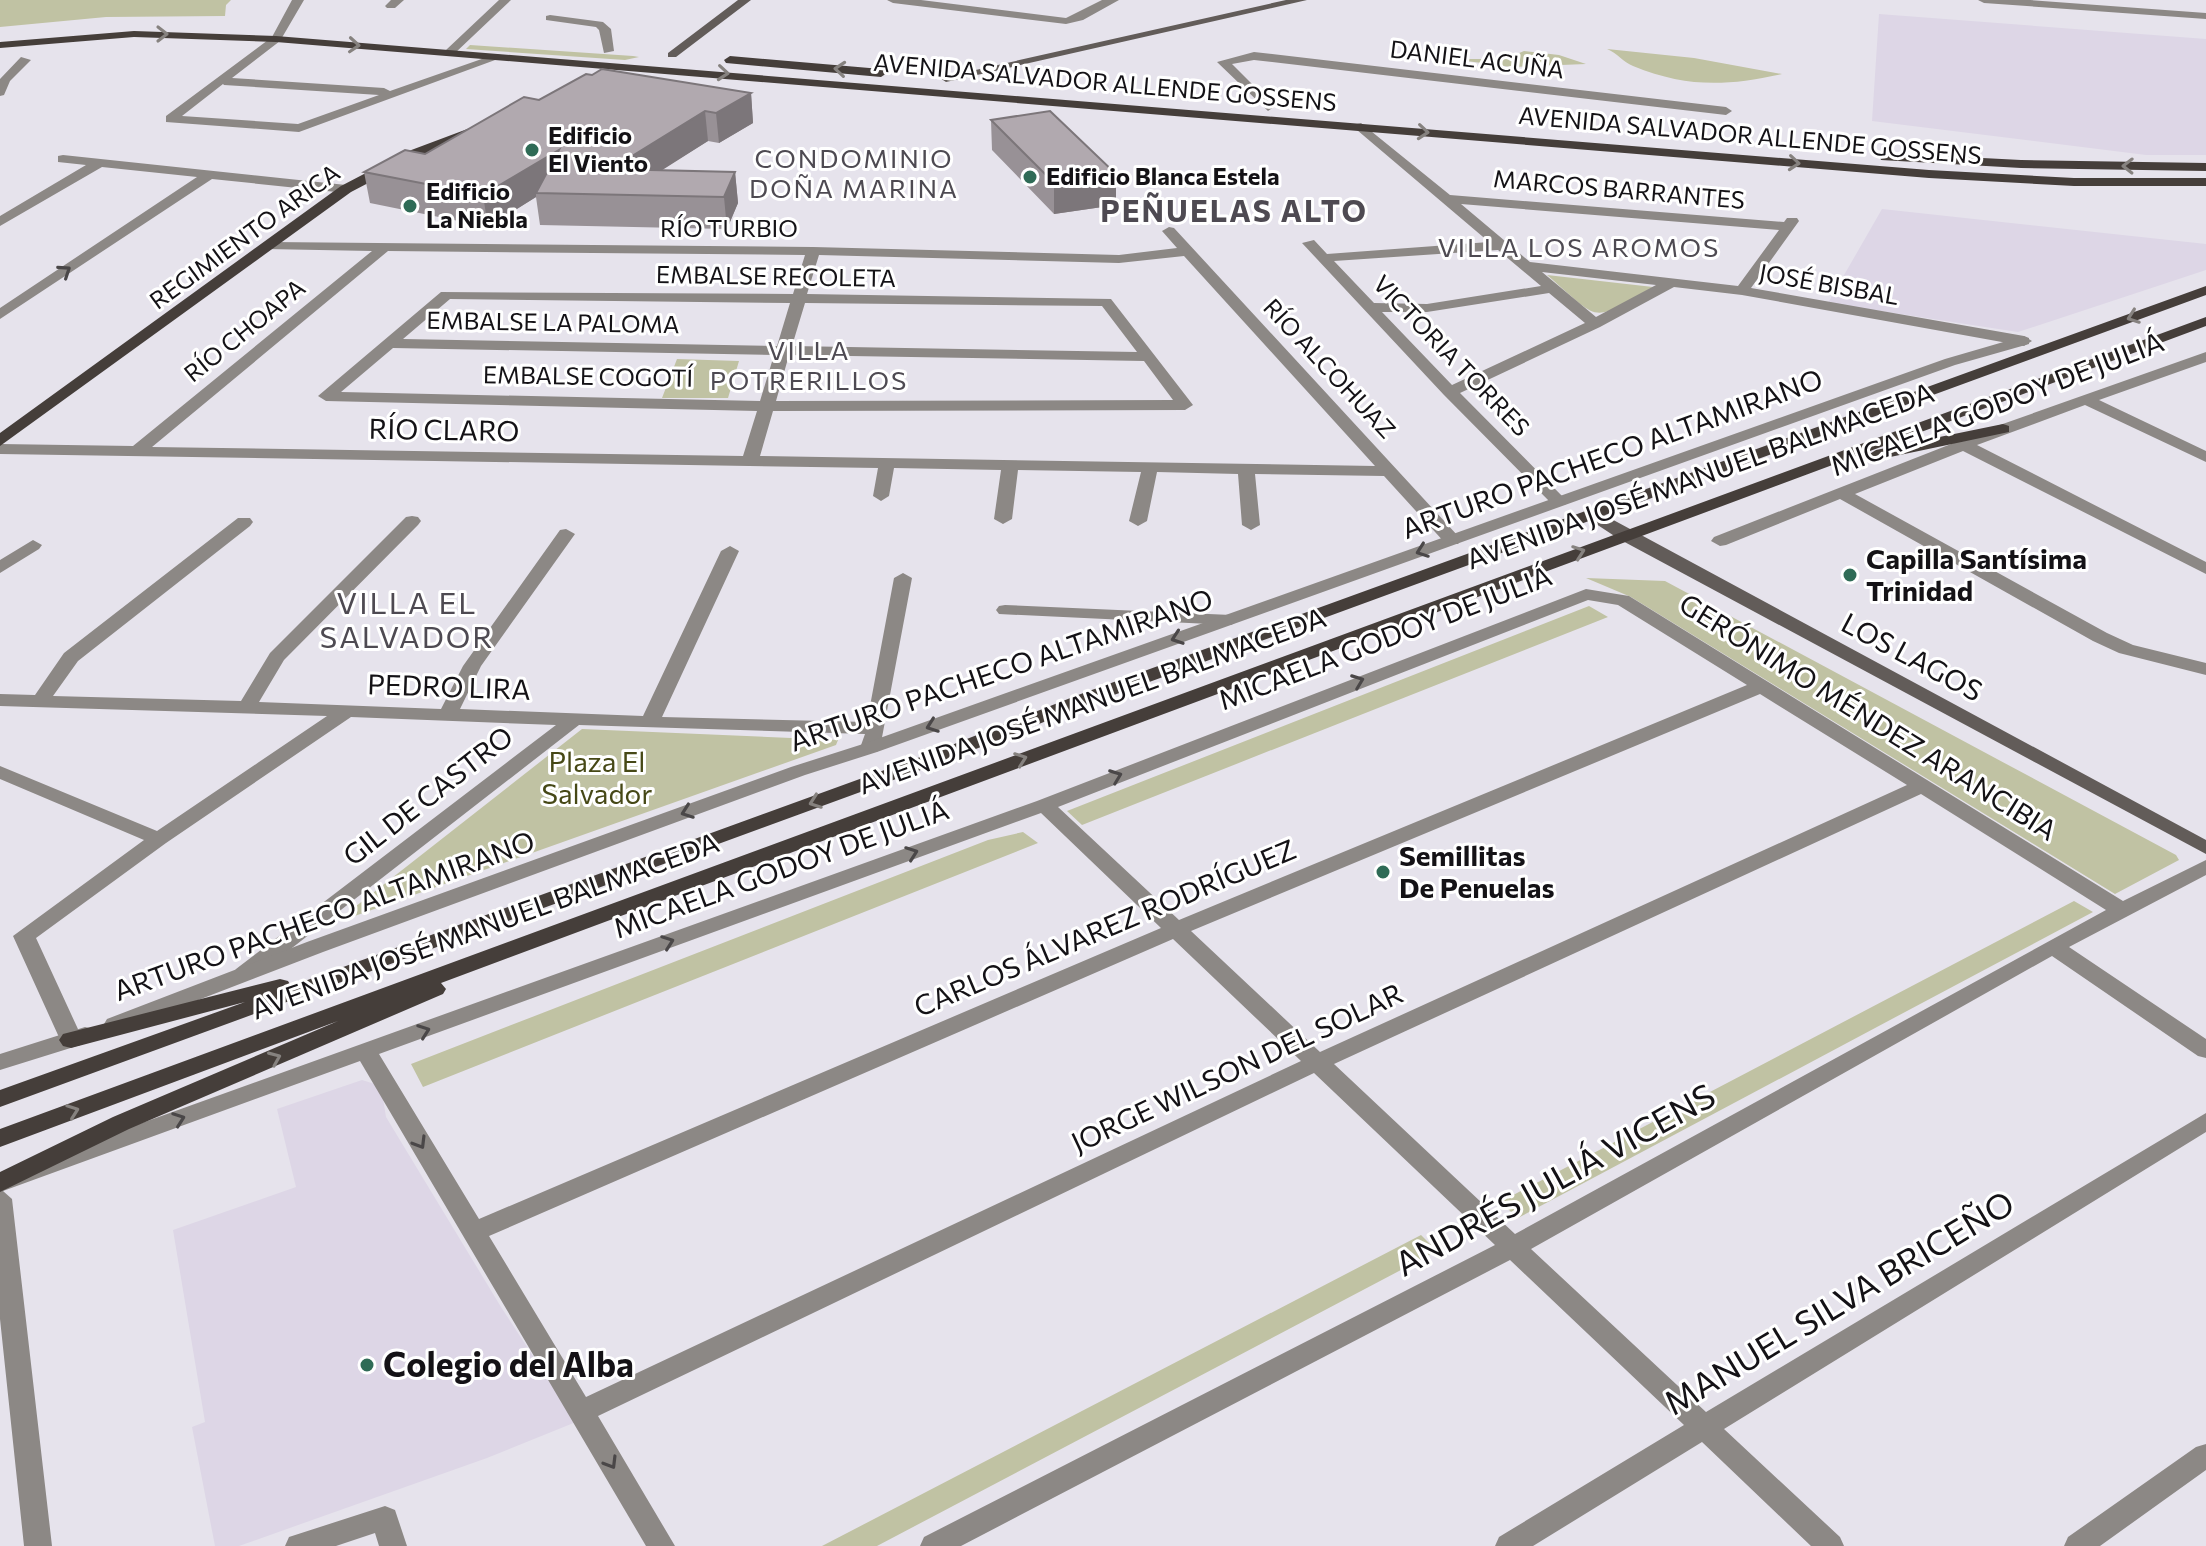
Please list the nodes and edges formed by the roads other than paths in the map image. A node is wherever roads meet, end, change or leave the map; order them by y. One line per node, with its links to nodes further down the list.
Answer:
1 (298, 0): 14 (street)
2 (505, 0): 19 (street)
3 (745, 0): 28 (main road)
4 (893, 0): 5 (street)
5 (1113, 0)
6 (1301, 0): 35 (main road)
7 (1984, 0): 9 (street)
8 (2095, 0): 9 (street)
9 (2126, 11): 10 (street)
10 (2206, 16)
11 (550, 18): 25 (street)
12 (171, 22): 15 (main road)
13 (243, 24): 14 (main road)
14 (287, 28): 16 (main road); 17 (street)
15 (0, 34)
16 (429, 38)
17 (276, 39): 22 (main road, AVENIDA SALVADOR ALLENDE GOSSENS, one-way to 17); 26 (main road, AVENIDA SALVADOR ALLENDE GOSSENS, one-way to 26); 36 (street)
18 (445, 39): 19 (main road)
19 (461, 40): 20 (main road); 26 (street)
20 (476, 41)
21 (490, 42): 23 (main road, AVENIDA SALVADOR ALLENDE GOSSENS)
22 (0, 45)
23 (503, 50): 26 (main road, AVENIDA SALVADOR ALLENDE GOSSENS); 32 (main road, AVENIDA SALVADOR ALLENDE GOSSENS); 41 (street)
24 (593, 50): 25 (main road)
25 (608, 51): 27 (main road)
26 (450, 52)
27 (622, 52)
28 (667, 55): 29 (main road); 32 (main road)
29 (692, 57)
30 (722, 59): 33 (main road, AVENIDA SALVADOR ALLENDE GOSSENS, one-way to 30)
31 (25, 60): 40 (street)
32 (645, 67): 37 (main road); 44 (main road, AVENIDA SALVADOR ALLENDE GOSSENS, one-way to 44)
33 (902, 74)
34 (931, 77): 35 (main road, AVENIDA SALVADOR ALLENDE GOSSENS)
35 (946, 78): 38 (main road, AVENIDA SALVADOR ALLENDE GOSSENS)
36 (224, 81): 41 (street); 41 (street)
37 (611, 81)
38 (992, 82)
39 (1084, 90): 42 (main road, AVENIDA SALVADOR ALLENDE GOSSENS)
40 (0, 92)
41 (393, 93)
42 (1268, 107): 43 (street, DANIEL ACUÑA); 48 (main road, AVENIDA SALVADOR ALLENDE GOSSENS, one-way to 42)
43 (1726, 111)
44 (1361, 127): 50 (main road, AVENIDA SALVADOR ALLENDE GOSSENS, one-way to 50); 52 (street)
45 (481, 129): 51 (main road, REGIMIENTO ARICA)
46 (63, 159): 47 (street)
47 (99, 163): 49 (street); 53 (street)
48 (2206, 167)
49 (209, 175): 51 (street); 69 (street, one-way to 49)
50 (2206, 182)
51 (346, 189): 57 (main road, REGIMIENTO ARICA)
52 (1448, 199): 56 (street); 66 (street, MARCOS BARRANTES)
53 (0, 222)
54 (1169, 231): 60 (street, RÍO ALCOHUAZ)
55 (1309, 243): 61 (street, VICTORIA TORRES)
56 (1504, 245): 61 (street); 62 (street)
57 (271, 246): 58 (street, RÍO TURBIO); 84 (main road, REGIMIENTO ARICA)
58 (383, 249): 59 (street, RÍO TURBIO); 87 (street, RÍO CHOAPA)
59 (813, 251): 60 (street, RÍO TURBIO); 67 (street)
60 (1187, 251): 95 (street, RÍO ALCOHUAZ)
61 (1323, 258): 68 (street, VICTORIA TORRES)
62 (1529, 266): 63 (street, JOSÉ BISBAL); 64 (street)
63 (1673, 282): 66 (street, JOSÉ BISBAL); 71 (street)
64 (1554, 288): 68 (street); 71 (street)
65 (2206, 290): 72 (main road, AVENIDA JOSÉ MANUEL BALMACEDA, one-way to 72)
66 (1742, 291): 73 (street, JOSÉ BISBAL)
67 (798, 300): 74 (street, EMBALSE RECOLETA); 76 (street); 77 (street, EMBALSE RECOLETA)
68 (1370, 307): 79 (street, VICTORIA TORRES)
69 (0, 315)
70 (2206, 321): 80 (main road, AVENIDA JOSÉ MANUEL BALMACEDA)
71 (1595, 324): 79 (street)
72 (2107, 326): 73 (main road); 75 (main road, AVENIDA JOSÉ MANUEL BALMACEDA)
73 (2024, 341): 75 (main road); 98 (street, ARTURO PACHECO ALTAMIRANO)
74 (388, 343): 76 (street, EMBALSE LA PALOMA); 82 (street, EMBALSE COGOTÍ)
75 (2043, 348): 80 (main road); 99 (main road, AVENIDA JOSÉ MANUEL BALMACEDA)
76 (783, 352): 77 (street, EMBALSE LA PALOMA); 82 (street)
77 (1149, 357): 82 (street, EMBALSE COGOTÍ)
78 (2204, 359): 81 (street, MICAELA GODOY DE JULIÁ)
79 (1450, 392): 98 (street, VICTORIA TORRES)
80 (2007, 395): 89 (main road, AVENIDA JOSÉ MANUEL BALMACEDA)
81 (2084, 399): 83 (street, MICAELA GODOY DE JULIÁ); 88 (street)
82 (766, 406): 90 (street)
83 (2003, 429): 85 (street, MICAELA GODOY DE JULIÁ); 89 (main road)
84 (0, 441)
85 (1964, 445): 96 (street, MICAELA GODOY DE JULIÁ); 112 (street)
86 (0, 449): 87 (street, RÍO CLARO)
87 (137, 451): 90 (street, RÍO CLARO)
88 (2206, 457)
89 (1833, 460): 106 (main road, AVENIDA JOSÉ MANUEL BALMACEDA)
90 (750, 461): 91 (street, RÍO CLARO)
91 (887, 463): 92 (street, RÍO CLARO); 97 (street)
92 (1010, 465): 93 (street, RÍO CLARO); 100 (street)
93 (1150, 467): 94 (street, RÍO CLARO); 102 (street)
94 (1246, 469): 95 (street, RÍO CLARO); 104 (street)
95 (1391, 471): 107 (street, RÍO ALCOHUAZ)
96 (1843, 494): 108 (street, MICAELA GODOY DE JULIÁ); 117 (street)
97 (881, 496)
98 (1559, 501): 107 (street, ARTURO PACHECO ALTAMIRANO)
99 (1593, 514): 106 (main road, LOS LAGOS); 138 (main road, AVENIDA JOSÉ MANUEL BALMACEDA, one-way to 138)
100 (1003, 519)
101 (412, 521): 121 (street)
102 (1138, 521)
103 (244, 522): 120 (street)
104 (1251, 525)
105 (566, 534): 123 (street)
106 (1625, 535): 132 (main road, LOS LAGOS); 136 (main road, AVENIDA JOSÉ MANUEL BALMACEDA, one-way to 106)
107 (1452, 540): 116 (street, ARTURO PACHECO ALTAMIRANO, one-way to 116)
108 (1720, 541)
109 (33, 545): 111 (street)
110 (730, 551): 125 (street)
111 (0, 568)
112 (2206, 569)
113 (903, 578): 126 (street)
114 (1576, 596): 118 (street, GERÓNIMO MÉNDEZ ARANCIBIA); 130 (street, MICAELA GODOY DE JULIÁ, one-way to 114)
115 (1005, 610): 116 (street)
116 (1231, 620): 127 (street, ARTURO PACHECO ALTAMIRANO, one-way to 127)
117 (2206, 669)
118 (1762, 686): 129 (street, GERÓNIMO MÉNDEZ ARANCIBIA); 135 (street, CARLOS ÁLVAREZ RODRÍGUEZ)
119 (0, 700): 120 (street, PEDRO LIRA)
120 (40, 701): 121 (street, PEDRO LIRA)
121 (246, 708): 122 (street, PEDRO LIRA)
122 (347, 711): 123 (street, PEDRO LIRA); 131 (street)
123 (448, 715): 124 (street, PEDRO LIRA)
124 (574, 720): 125 (street, PEDRO LIRA); 139 (street, GIL DE CASTRO)
125 (649, 724): 126 (street, PEDRO LIRA)
126 (876, 728): 127 (street)
127 (870, 748): 139 (street, ARTURO PACHECO ALTAMIRANO, one-way to 139)
128 (0, 772): 131 (street)
129 (1922, 786): 134 (street, GERÓNIMO MÉNDEZ ARANCIBIA); 144 (street, JORGE WILSON DEL SOLAR)
130 (1044, 805): 135 (street); 142 (street, MICAELA GODOY DE JULIÁ, one-way to 130)
131 (159, 839): 140 (street)
132 (2206, 848)
133 (2206, 867): 134 (street, ANDRÉS JULIÁ VICENS)
134 (2122, 910): 137 (street, ANDRÉS JULIÁ VICENS)
135 (1175, 930): 144 (street); 150 (street, CARLOS ÁLVAREZ RODRÍGUEZ)
136 (528, 943): 147 (main road, AVENIDA JOSÉ MANUEL BALMACEDA, one-way to 136); 148 (main road, one-way to 136)
137 (2053, 946): 141 (street); 151 (street, ANDRÉS JULIÁ VICENS)
138 (400, 955): 140 (main road); 145 (main road, AVENIDA JOSÉ MANUEL BALMACEDA)
139 (242, 976): 140 (street, ARTURO PACHECO ALTAMIRANO)
140 (71, 1040): 143 (street, ARTURO PACHECO ALTAMIRANO)
141 (2206, 1050)
142 (366, 1052): 148 (street, MICAELA GODOY DE JULIÁ, one-way to 142); 150 (street, one-way to 150)
143 (0, 1062)
144 (1316, 1063): 151 (street); 152 (street, JORGE WILSON DEL SOLAR)
145 (0, 1099)
146 (2206, 1121): 153 (street, MANUEL SILVA BRICEÑO)
147 (0, 1138)
148 (0, 1183)
149 (0, 1199): 155 (street)
150 (473, 1232): 152 (street)
151 (1511, 1248): 153 (street); 159 (street, ANDRÉS JULIÁ VICENS)
152 (581, 1412): 158 (street, one-way to 158)
153 (1703, 1428): 160 (street, MANUEL SILVA BRICEÑO); 161 (street)
154 (2206, 1455): 162 (street)
155 (38, 1546)
156 (299, 1546): 157 (street)
157 (393, 1546)
158 (661, 1546)
159 (934, 1546)
160 (1509, 1546)
161 (1830, 1546)
162 (2078, 1546)

